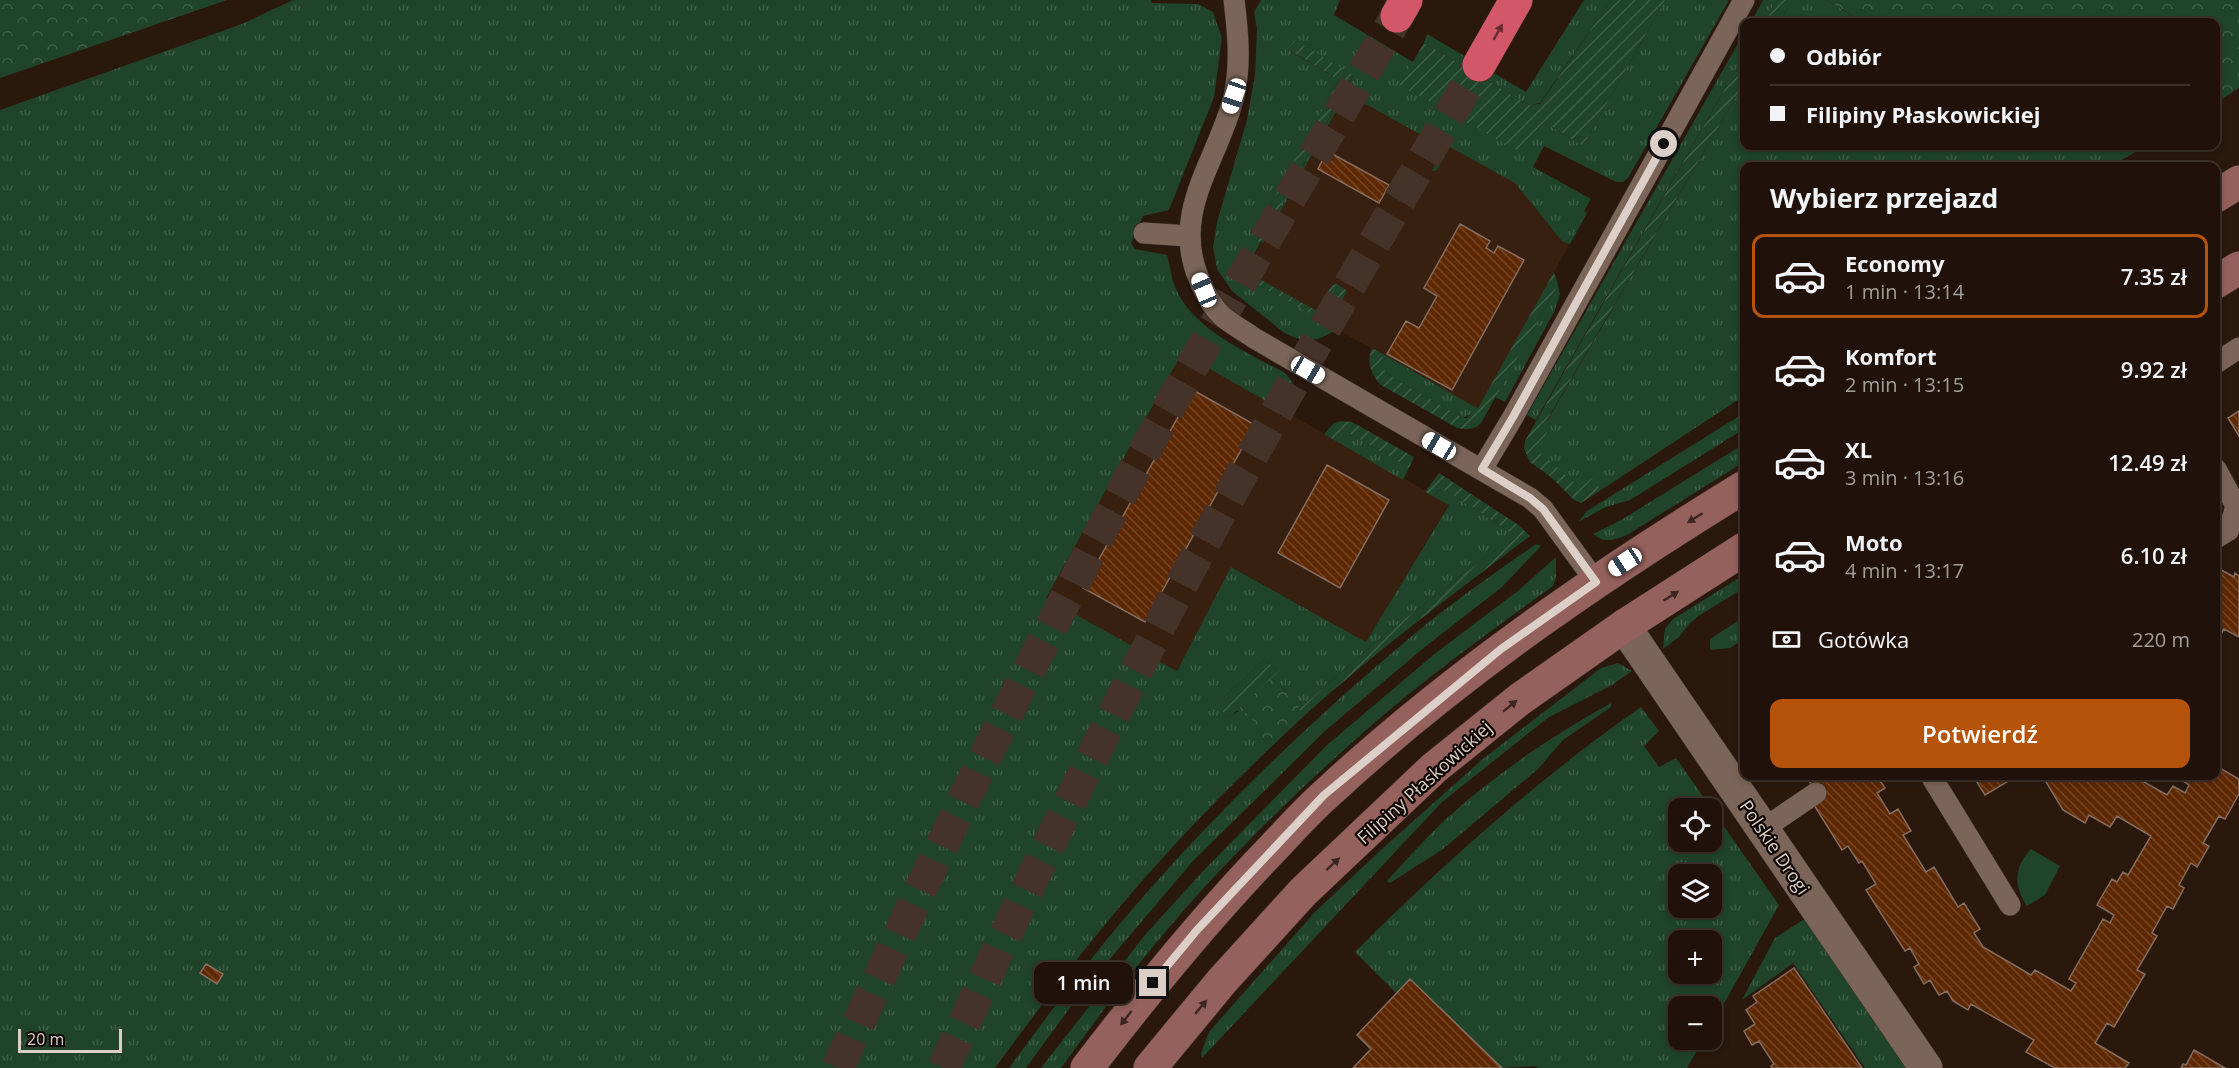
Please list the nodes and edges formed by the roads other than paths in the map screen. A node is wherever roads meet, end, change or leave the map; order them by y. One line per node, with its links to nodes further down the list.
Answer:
1 (1234, 0): 8 (lane)
2 (1516, 0): 4 (highway, one-way to 2)
3 (1744, 0): 13 (lane)
4 (1479, 65)
5 (2239, 182): 6 (main road)
6 (2220, 194)
7 (1144, 233): 8 (lane)
8 (1188, 236): 13 (lane)
9 (2239, 268): 10 (main road)
10 (2220, 280)
11 (2239, 348): 12 (lane)
12 (2220, 360)
13 (1482, 469): 18 (lane)
14 (2220, 476): 16 (lane)
15 (1740, 490): 18 (main road, one-way to 18)
16 (2220, 536)
17 (1740, 552): 19 (main road, Filipiny Płaskowickiej, one-way to 17)
18 (1596, 582): 24 (main road, one-way to 24)
19 (1624, 626): 22 (street, Polskie Drogi); 25 (main road, Filipiny Płaskowickiej, one-way to 19)
20 (1933, 780): 23 (lane)
21 (1816, 793): 22 (lane)
22 (1763, 829): 26 (street, Polskie Drogi)
23 (2010, 904)
24 (1087, 1068)
25 (1150, 1068)
26 (1926, 1068)

